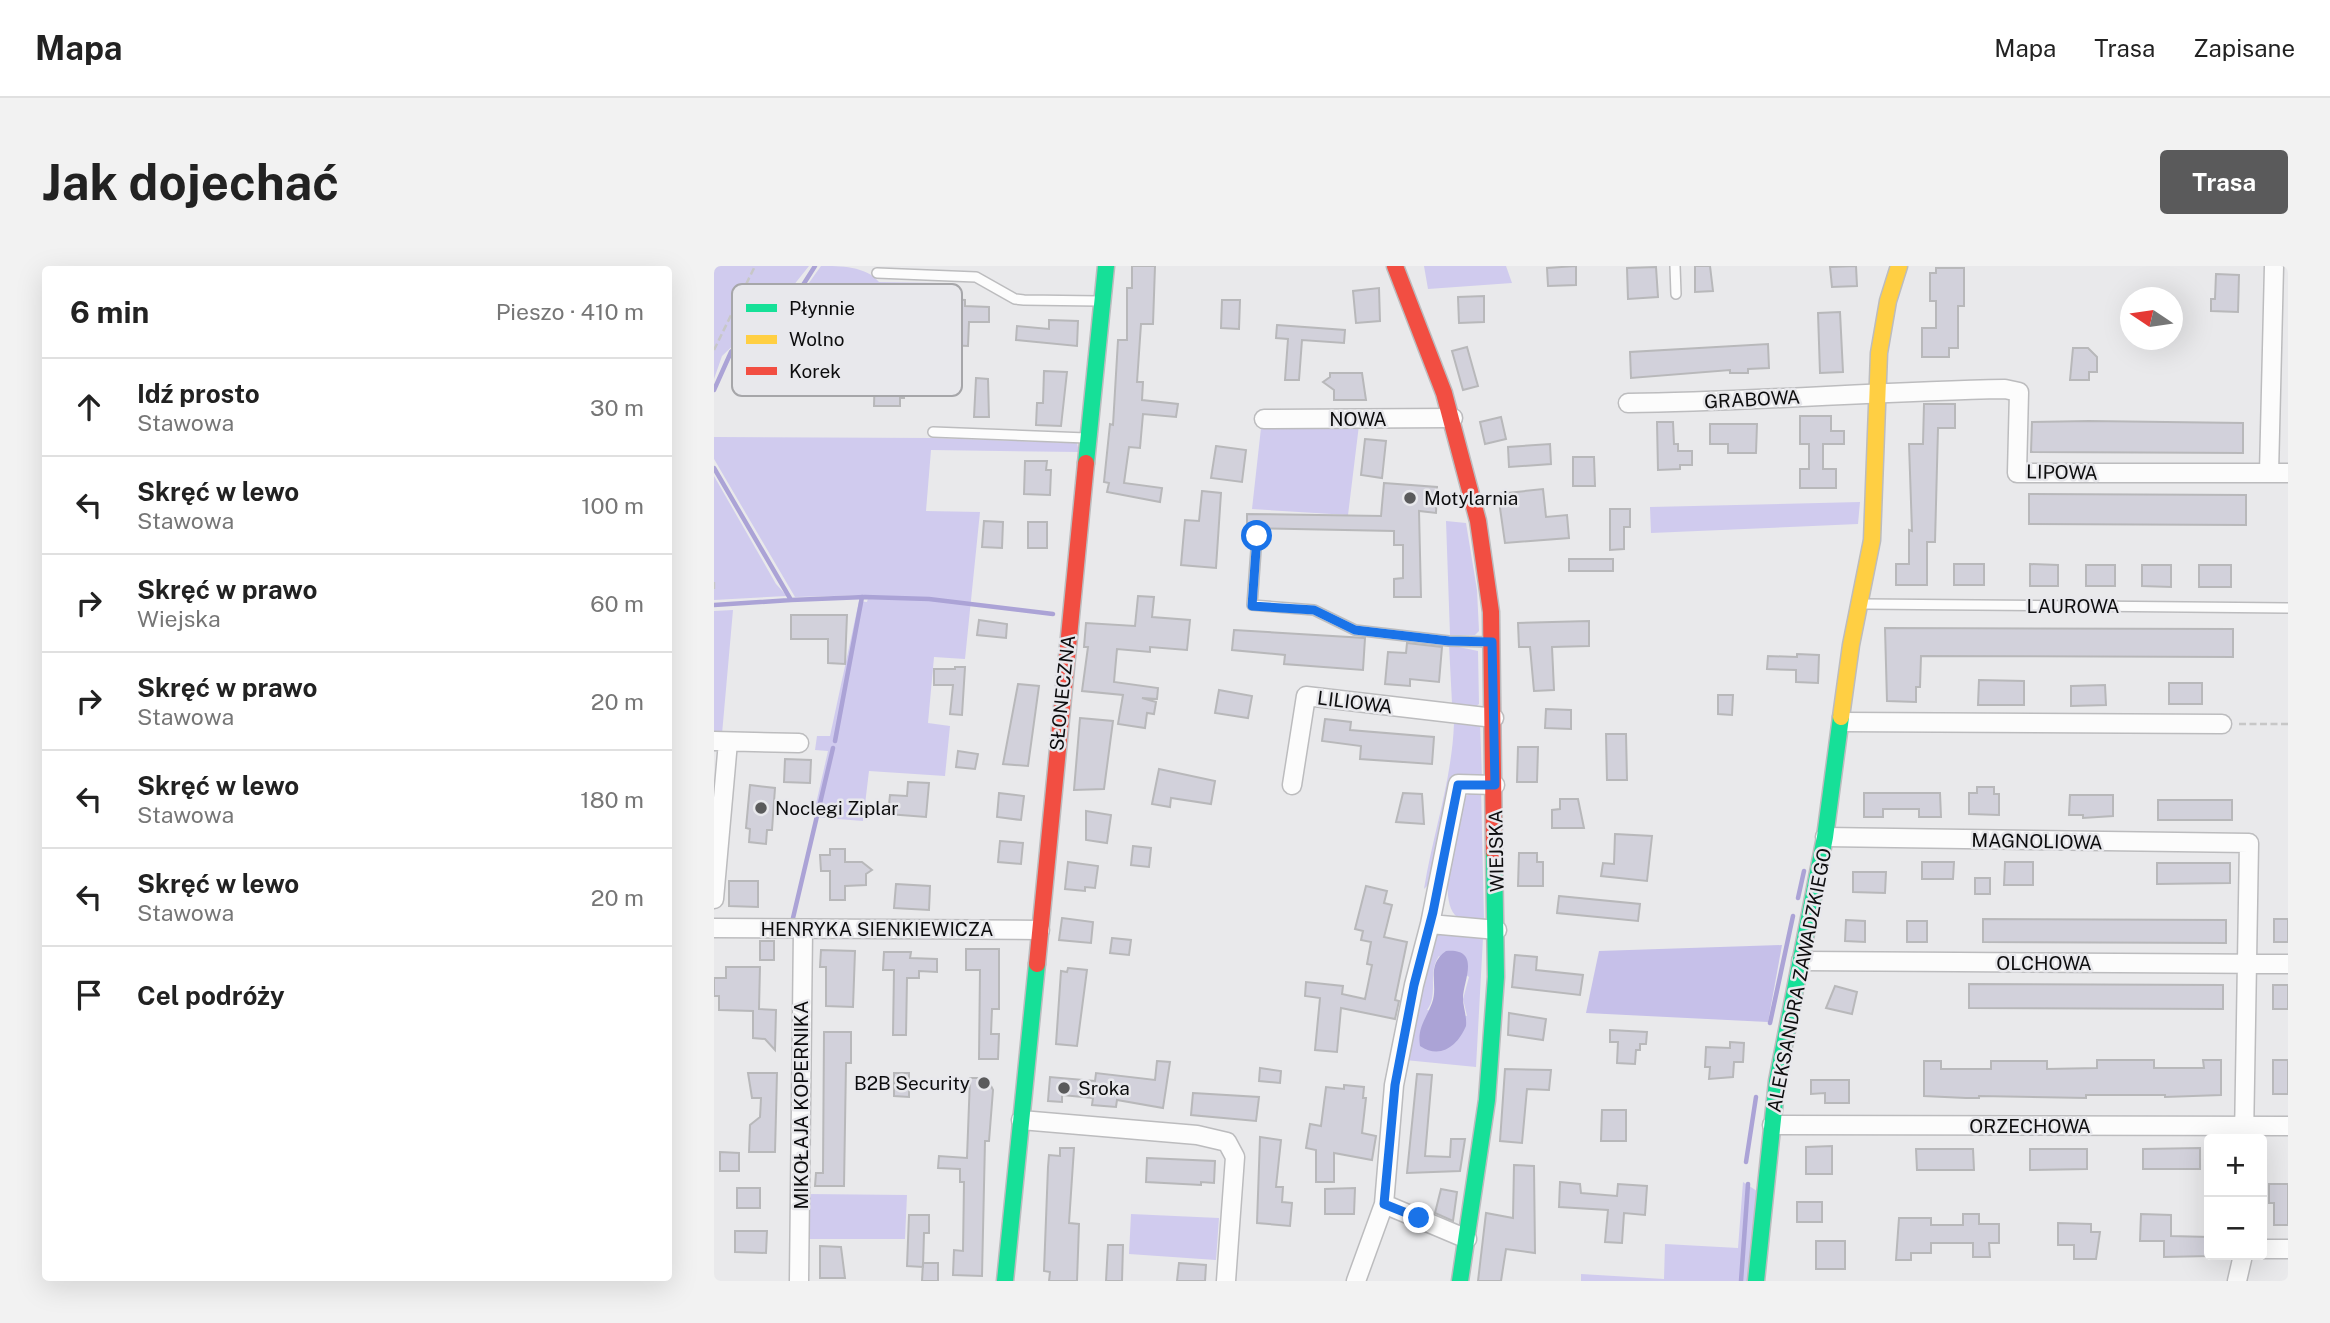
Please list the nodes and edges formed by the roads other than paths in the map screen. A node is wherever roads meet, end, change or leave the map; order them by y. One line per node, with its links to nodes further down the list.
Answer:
1 (1106, 266): 8 (street, SŁONECZNA)
2 (1395, 266): 11 (street, WIEJSKA)
3 (1675, 266): 7 (lane)
4 (1899, 266): 9 (street, ALEKSANDRA ZAWADZKIEGO)
5 (2274, 266): 15 (street)
6 (877, 273): 8 (lane)
7 (1676, 294)
8 (1101, 301): 14 (street, SŁONECZNA)
9 (1876, 391): 10 (street, GRABOWA); 15 (street, LIPOWA); 18 (street, ALEKSANDRA ZAWADZKIEGO)
10 (1628, 403)
11 (1453, 418): 12 (street, NOWA); 20 (street, WIEJSKA)
12 (1264, 419)
13 (933, 432): 14 (lane)
14 (1087, 438): 33 (street, SŁONECZNA)
15 (2269, 473): 16 (street, LIPOWA)
16 (2288, 473)
17 (1257, 536): 20 (lane)
18 (1857, 604): 19 (lane, LAUROWA); 22 (street, ALEKSANDRA ZAWADZKIEGO)
19 (2288, 608)
20 (1492, 642): 21 (street, WIEJSKA)
21 (1494, 718): 26 (street, LILIOWA); 27 (street, WIEJSKA)
22 (1842, 722): 23 (street); 28 (street, ALEKSANDRA ZAWADZKIEGO)
23 (2221, 724)
24 (721, 742): 25 (street); 29 (street)
25 (800, 743)
26 (1292, 785)
27 (1495, 785): 30 (street); 34 (street, WIEJSKA)
28 (1825, 837): 35 (street, ALEKSANDRA ZAWADZKIEGO); 36 (street, MAGNOLIOWA)
29 (714, 900)
30 (1430, 925): 34 (street); 42 (street)
31 (714, 928): 32 (street, HENRYKA SIENKIEWICZA)
32 (803, 929): 33 (street, HENRYKA SIENKIEWICZA); 47 (street, MIKOŁAJA KOPERNIKA)
33 (1040, 930): 38 (street, SŁONECZNA)
34 (1497, 930): 43 (street, WIEJSKA)
35 (1801, 961): 36 (street, OLCHOWA); 39 (street, ALEKSANDRA ZAWADZKIEGO)
36 (2248, 964): 37 (street, OLCHOWA); 41 (street)
37 (2288, 964)
38 (1021, 1120): 48 (street, SŁONECZNA); 49 (street)
39 (1772, 1125): 41 (street, ORZECHOWA); 52 (street, ALEKSANDRA ZAWADZKIEGO)
40 (2288, 1126): 41 (street, ORZECHOWA)
41 (2244, 1133)
42 (1384, 1204): 43 (street); 50 (street)
43 (1466, 1239): 51 (street, WIEJSKA)
44 (2267, 1249): 45 (street)
45 (2288, 1249)
46 (2242, 1260): 53 (street)
47 (799, 1281)
48 (1005, 1281)
49 (1226, 1281)
50 (1356, 1281)
51 (1460, 1281)
52 (1756, 1281)
53 (2237, 1281)

